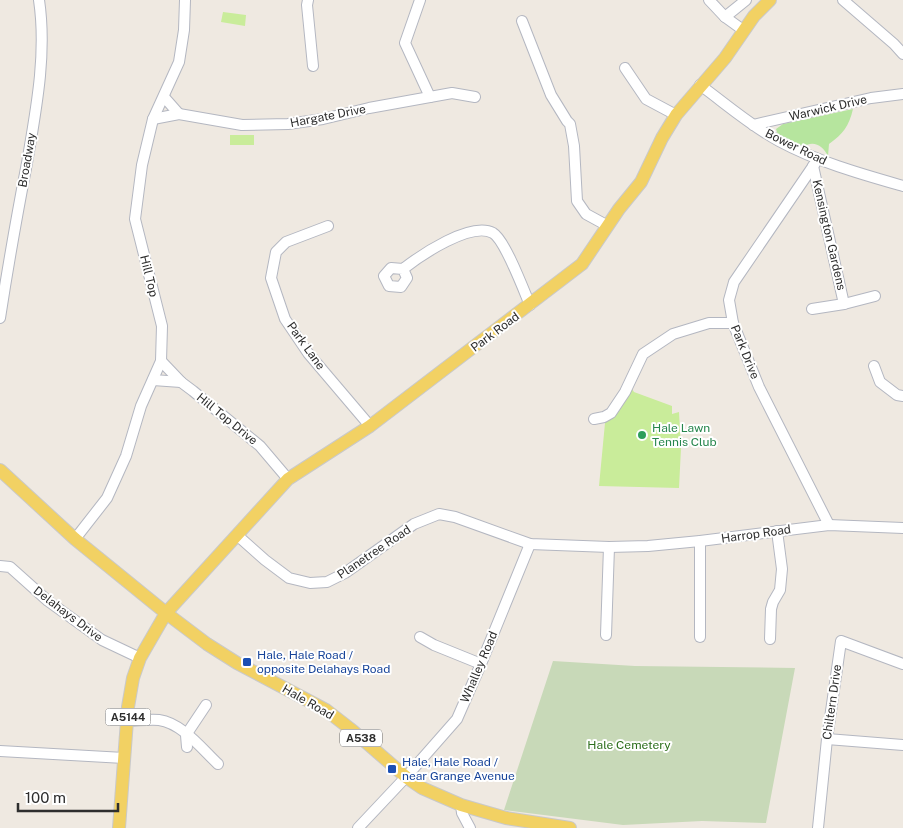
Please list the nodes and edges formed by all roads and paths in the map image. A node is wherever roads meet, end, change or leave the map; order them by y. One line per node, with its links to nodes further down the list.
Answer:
1 (39, 0): 33 (street, Broadway)
2 (185, 0): 17 (street, Hill Top)
3 (308, 0): 13 (street)
4 (420, 0): 18 (street)
5 (709, 0): 9 (street)
6 (746, 0): 9 (street)
7 (770, 0): 11 (main road, Park Road)
8 (843, 0): 12 (street)
9 (725, 17): 11 (street)
10 (522, 21): 27 (street)
11 (743, 30): 15 (main road, Park Road)
12 (903, 54)
13 (313, 66)
14 (625, 68): 21 (street)
15 (700, 85): 21 (main road, Park Road); 23 (street, Bower Road)
16 (903, 94): 23 (street, Warwick Drive)
17 (164, 97): 20 (street); 22 (street, Hill Top)
18 (430, 97): 19 (street, Hargate Drive); 20 (street, Hargate Drive)
19 (475, 97)
20 (180, 114): 22 (street, Hargate Drive)
21 (676, 115): 27 (main road, Park Road)
22 (153, 119): 35 (street, Hill Top)
23 (753, 125): 24 (street, Bower Road)
24 (816, 163): 25 (street, Bower Road); 30 (street, Kensington Gardens); 34 (street, Park Drive)
25 (903, 186)
26 (328, 226): 41 (street, Park Lane)
27 (608, 226): 31 (main road, Park Road)
28 (403, 269): 31 (street)
29 (875, 296): 30 (street, Kensington Gardens)
30 (844, 304): 32 (street, Kensington Gardens)
31 (530, 305): 41 (main road, Park Road)
32 (812, 309)
33 (0, 318)
34 (732, 323): 40 (street); 44 (street, Park Drive)
35 (161, 362): 37 (street, Hill Top); 38 (street, Hill Top Drive)
36 (874, 366): 39 (street)
37 (153, 380): 38 (street); 48 (street, Hill Top)
38 (181, 382): 43 (street, Hill Top Drive)
39 (903, 396)
40 (594, 419)
41 (370, 426): 43 (main road, Park Road)
42 (0, 470): 48 (main road, Hale Road / A538)
43 (288, 479): 47 (main road, Park Road)
44 (829, 525): 45 (street, Harrop Road); 46 (street, Harrop Road)
45 (903, 528)
46 (777, 531): 49 (street, Harrop Road); 57 (street)
47 (238, 536): 50 (street, Planetree Road); 53 (main road, Park Road)
48 (75, 539): 53 (main road, Hale Road / A538)
49 (700, 542): 51 (street, Harrop Road); 56 (street)
50 (530, 544): 51 (street, Planetree Road); 59 (street, Whalley Road)
51 (609, 547): 54 (street)
52 (0, 566): 58 (street, Delahays Drive)
53 (166, 613): 58 (main road, A5144); 70 (main road, Hale Road / A538)
54 (606, 635)
55 (420, 637): 59 (street)
56 (700, 637)
57 (770, 639)
58 (140, 658): 62 (main road, A5144)
59 (481, 664): 70 (street, Whalley Road)
60 (903, 664): 64 (street, Chiltern Drive)
61 (206, 705): 63 (street)
62 (127, 721): 63 (street); 68 (main road, A5144)
63 (186, 735): 66 (street); 69 (street)
64 (827, 739): 65 (street); 77 (street, Chiltern Drive)
65 (903, 745)
66 (187, 747)
67 (0, 750): 68 (street)
68 (124, 758): 73 (main road, A5144)
69 (218, 765)
70 (406, 777): 71 (main road, Hale Road / A538); 74 (street, Whalley Road)
71 (461, 804): 72 (main road, Hale Road / A538); 75 (street)
72 (547, 826): 76 (main road, Hale Road / A538)
73 (119, 828)
74 (358, 828)
75 (470, 828)
76 (570, 828)
77 (818, 828)

